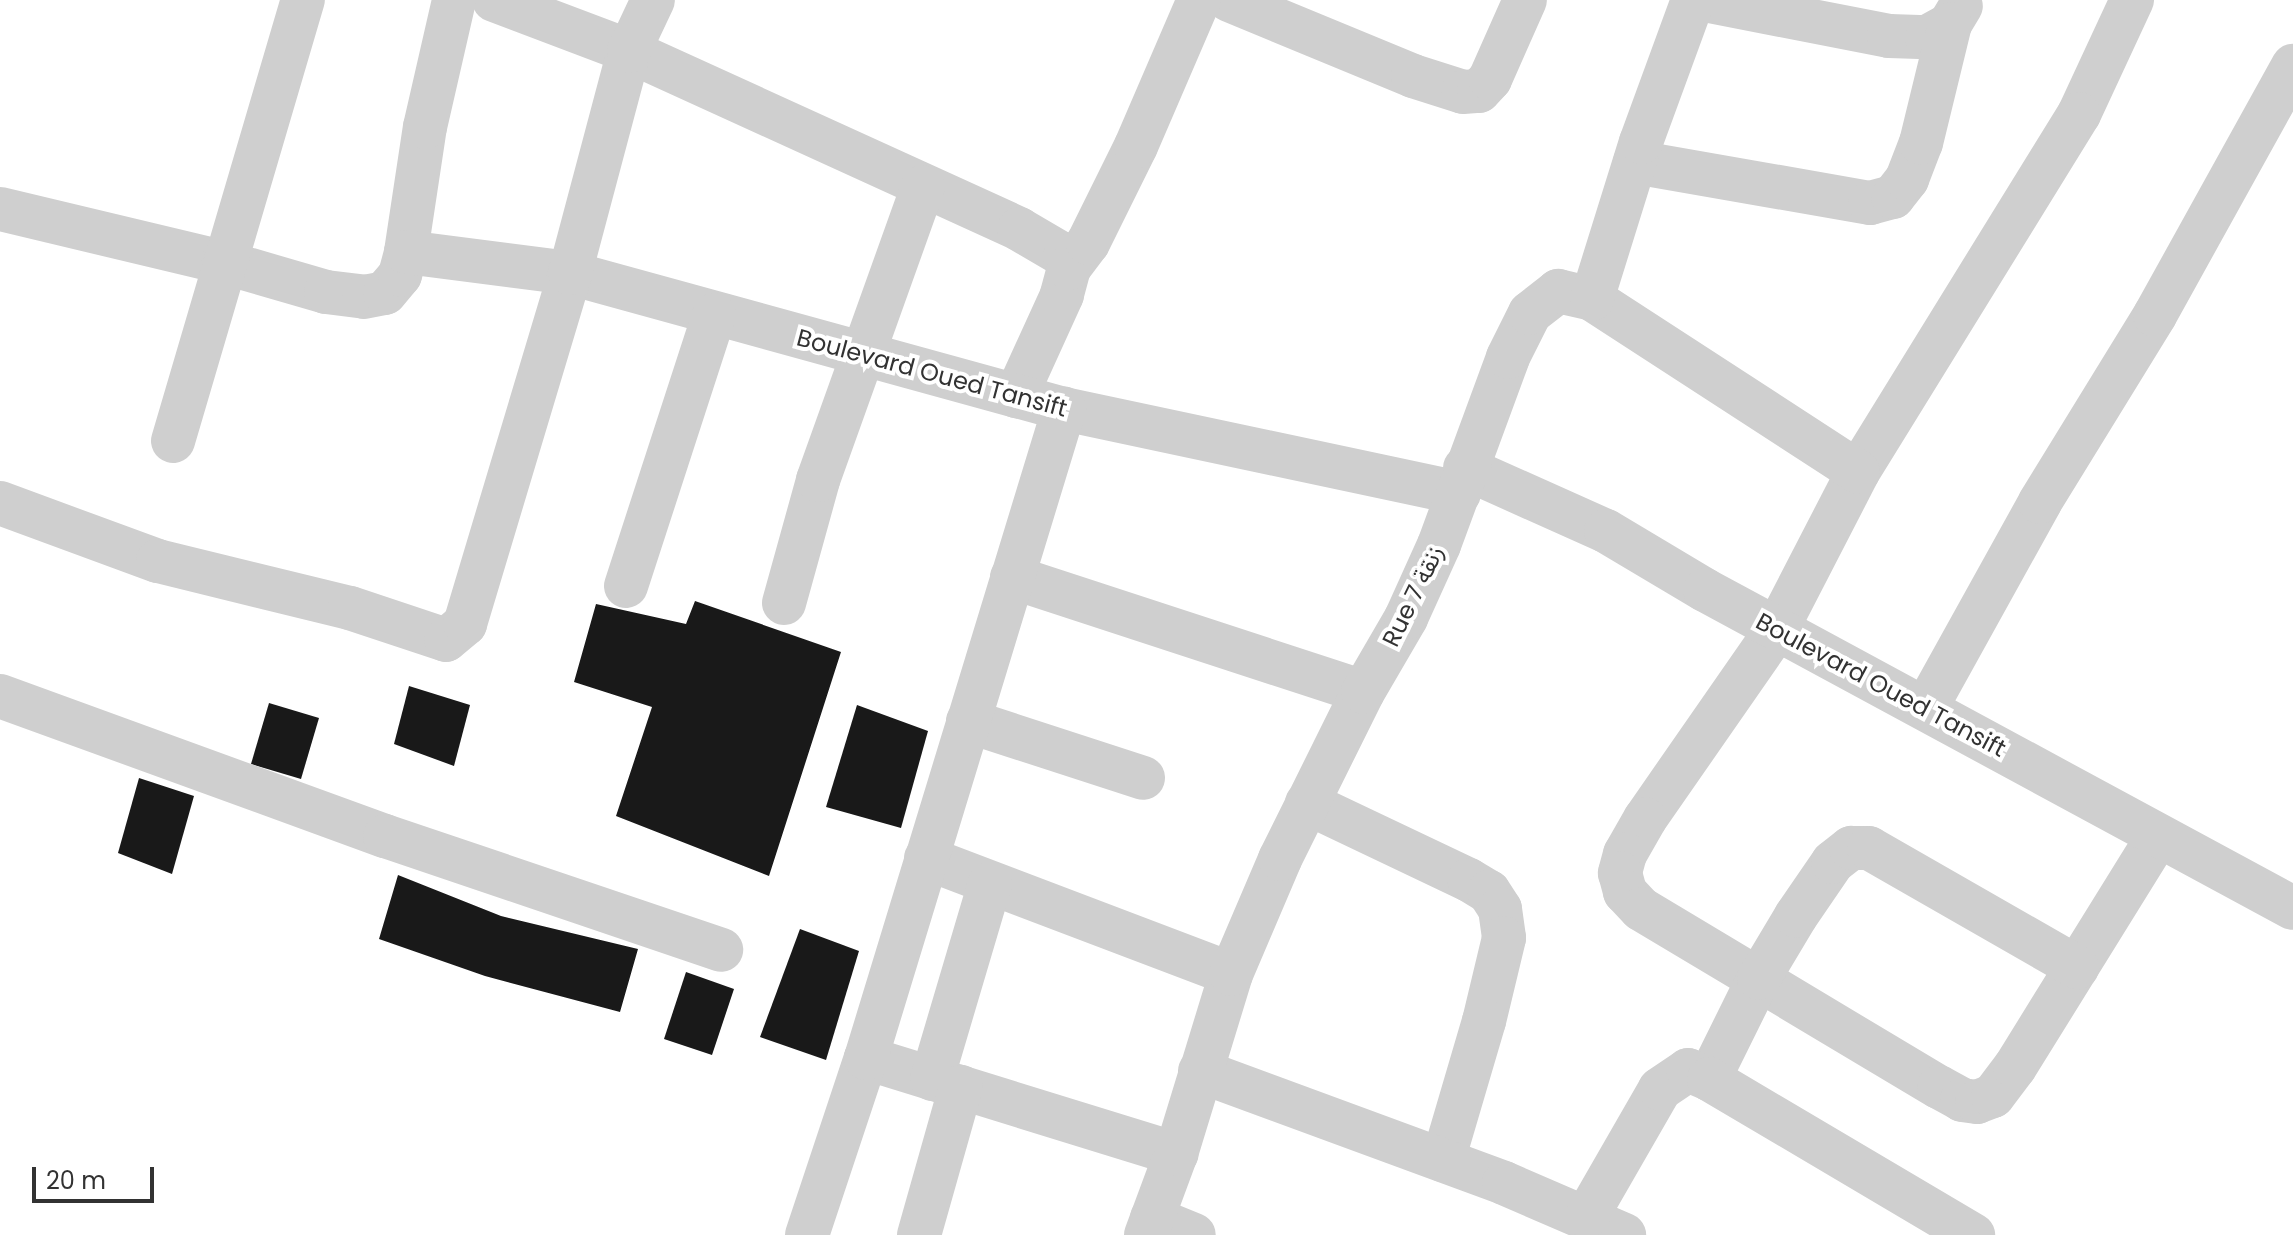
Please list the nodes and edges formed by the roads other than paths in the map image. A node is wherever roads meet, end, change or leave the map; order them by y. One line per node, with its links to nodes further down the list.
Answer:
1 (303, 0): 19 (street)
2 (454, 0): 18 (street)
3 (494, 0): 13 (street)
4 (653, 0): 13 (street)
5 (1199, 0): 20 (street)
6 (1229, 0): 7 (street)
7 (1525, 0)
8 (1693, 0): 15 (street)
9 (1704, 0): 10 (street)
10 (1753, 6): 11 (street)
11 (1957, 12): 15 (street)
12 (2114, 12): 28 (street)
13 (629, 51): 16 (street); 21 (street)
14 (2293, 66): 37 (street)
15 (1635, 162): 22 (street)
16 (923, 187): 20 (street); 24 (street)
17 (0, 209): 19 (street)
18 (406, 252): 19 (street); 21 (street, Boulevard Oued Tansift)
19 (223, 262): 27 (street)
20 (1069, 268): 25 (street)
21 (570, 273): 23 (street, Boulevard Oued Tansift); 30 (street)
22 (1592, 299): 28 (street); 29 (street, Rue 7 زنقة)
23 (714, 315): 24 (street, Boulevard Oued Tansift); 32 (street)
24 (862, 354): 25 (street, Boulevard Oued Tansift); 33 (street)
25 (1016, 396): 26 (street, Boulevard Oued Tansift)
26 (1064, 409): 29 (street, Boulevard Oued Tansift); 31 (street)
27 (173, 441)
28 (1858, 472): 34 (street)
29 (1462, 480): 34 (street, Boulevard Oued Tansift); 35 (street, Rue 7 زنقة)
30 (0, 503)
31 (1012, 577): 35 (street); 38 (street)
32 (626, 586)
33 (784, 603)
34 (1777, 629): 37 (street, Boulevard Oued Tansift); 48 (street)
35 (1363, 692): 40 (street, Rue 7 زنقة)
36 (0, 696): 45 (street)
37 (1926, 708): 41 (street, Boulevard Oued Tansift)
38 (968, 721): 39 (street); 42 (street)
39 (1143, 778)
40 (1307, 803): 47 (street, Rue 7 زنقة); 54 (street)
41 (2158, 836): 44 (street, Boulevard Oued Tansift); 46 (street)
42 (926, 858): 43 (street); 49 (street)
43 (990, 883): 47 (street); 52 (street)
44 (2293, 908)
45 (721, 950)
46 (2077, 967): 48 (street); 48 (street)
47 (1231, 974): 50 (street, Rue 7 زنقة)
48 (1759, 978): 51 (street)
49 (866, 1058): 52 (street); 57 (street)
50 (1200, 1071): 53 (street, Rue 7 زنقة); 54 (street)
51 (1709, 1079): 55 (street); 60 (street)
52 (947, 1083): 53 (street); 58 (street)
53 (1176, 1154): 56 (street, Rue 7 زنقة)
54 (1443, 1160): 55 (street)
55 (1606, 1226)
56 (1149, 1227): 59 (street)
57 (807, 1235)
58 (919, 1235)
59 (1194, 1235)
60 (1973, 1235)

